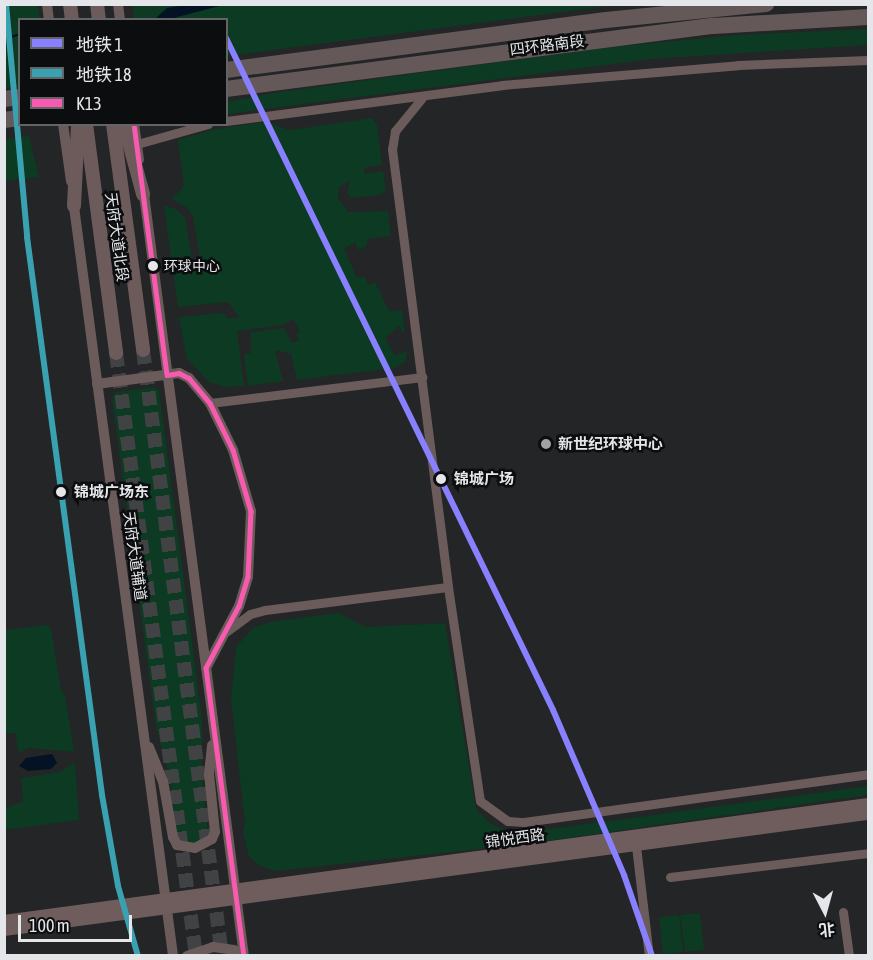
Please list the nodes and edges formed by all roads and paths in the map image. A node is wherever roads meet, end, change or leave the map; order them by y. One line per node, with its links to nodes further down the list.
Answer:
1 (766, 4): 4 (highway, 四环路南段)
2 (868, 17): 5 (highway, 四环路南段)
3 (868, 60): 6 (street)
4 (228, 70)
5 (228, 89)
6 (422, 98): 7 (street); 21 (street)
7 (228, 121)
8 (63, 126): 17 (street, 天府大道辅道)
9 (78, 126): 17 (main road)
10 (86, 126): 19 (main road, 天府大道北段)
11 (113, 126): 18 (main road, 天府大道北段)
12 (125, 126): 16 (main road)
13 (134, 126): 15 (street)
14 (201, 126): 15 (street)
15 (137, 144): 16 (street)
16 (143, 194): 20 (street)
17 (74, 206): 22 (street, 天府大道辅道)
18 (143, 350)
19 (116, 353)
20 (167, 375): 22 (street); 23 (street); 26 (street)
21 (422, 377): 23 (street); 24 (street)
22 (98, 384): 28 (street, 天府大道辅道)
23 (210, 403): 25 (street)
24 (448, 587): 25 (street); 29 (street)
25 (225, 633): 26 (street)
26 (206, 668): 27 (street)
27 (213, 724): 28 (street); 35 (street)
28 (144, 732): 36 (street, 天府大道辅道)
29 (868, 774)
30 (868, 804): 35 (main road, 锦悦西路)
31 (868, 814): 32 (main road, 锦悦西路)
32 (636, 846): 35 (main road, 锦悦西路); 43 (street)
33 (868, 853): 34 (street)
34 (670, 877)
35 (236, 895): 36 (main road, 锦悦西路); 42 (street)
36 (166, 903): 38 (main road); 39 (main road); 40 (street, 天府大道辅道)
37 (843, 912): 44 (street)
38 (4, 921)
39 (4, 930)
40 (173, 956)
41 (187, 956): 42 (street)
42 (242, 956)
43 (649, 956)
44 (849, 956)

